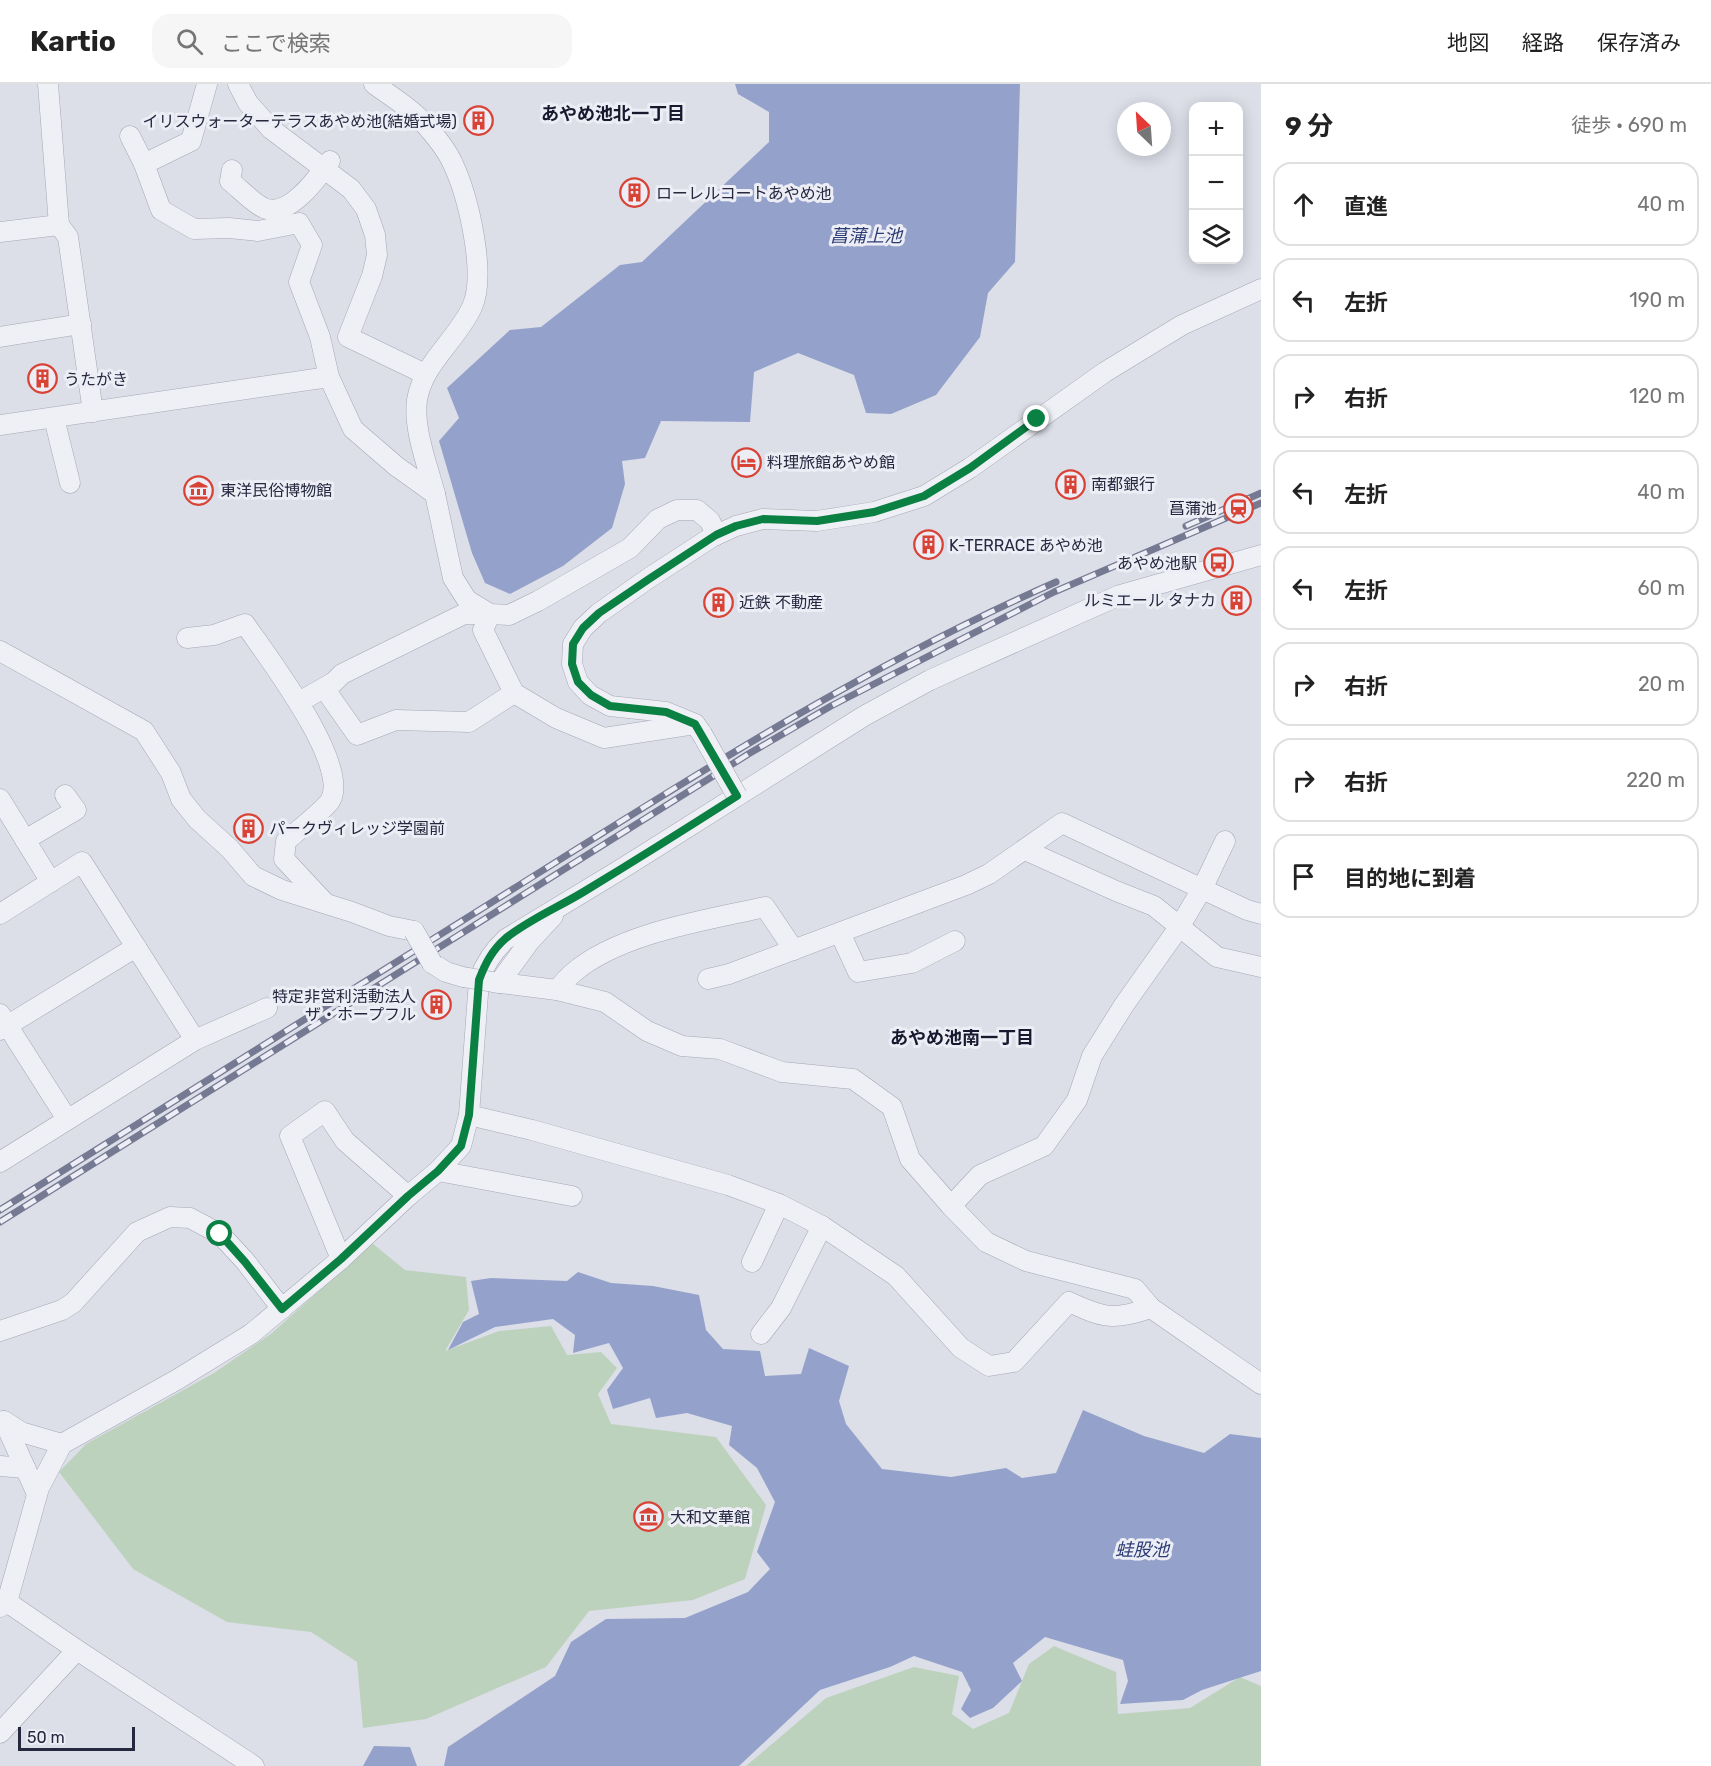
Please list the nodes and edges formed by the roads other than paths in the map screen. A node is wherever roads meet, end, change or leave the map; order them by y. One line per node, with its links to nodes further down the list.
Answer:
1 (48, 84): 9 (street)
2 (238, 84): 7 (street)
3 (374, 84): 14 (street)
4 (203, 86): 6 (street)
5 (130, 136): 6 (street)
6 (144, 164): 15 (street)
7 (327, 165): 8 (street); 14 (street)
8 (232, 170)
9 (59, 225): 10 (street); 12 (street)
10 (0, 232)
11 (1261, 289): 21 (street)
12 (81, 324): 13 (street); 16 (street)
13 (0, 337)
14 (425, 374): 20 (street)
15 (329, 377): 16 (street); 20 (street)
16 (93, 412): 17 (street)
17 (54, 418): 18 (street); 19 (street)
18 (0, 425)
19 (70, 483)
20 (435, 494): 23 (street)
21 (716, 535): 23 (street); 29 (street)
22 (1261, 555): 31 (street)
23 (490, 614): 26 (street); 27 (street)
24 (187, 638): 28 (street)
25 (0, 651): 39 (street)
26 (324, 688): 27 (street); 28 (street)
27 (514, 693): 29 (street)
28 (300, 702): 39 (street)
29 (699, 729): 31 (street, bridge)
30 (65, 795): 33 (street)
31 (737, 796): 38 (street)
32 (0, 799): 33 (street)
33 (25, 840): 36 (street)
34 (1225, 841): 37 (street)
35 (1025, 850): 37 (street); 42 (street); 43 (street)
36 (51, 882): 40 (street); 45 (street)
37 (1203, 887): 41 (street); 42 (street)
38 (562, 905): 49 (street); 54 (street)
39 (327, 906): 49 (street, bridge)
40 (0, 914)
41 (1261, 914)
42 (1180, 926): 47 (street); 61 (street)
43 (840, 933): 44 (street); 46 (street)
44 (955, 941)
45 (136, 947): 52 (street); 53 (street)
46 (794, 950): 48 (street); 50 (street)
47 (1261, 967)
48 (708, 979)
49 (496, 982): 50 (street)
50 (557, 990): 61 (street)
51 (267, 1008): 53 (street)
52 (2, 1023): 55 (street)
53 (195, 1040): 55 (street)
54 (469, 1115): 57 (street); 60 (street)
55 (67, 1119): 56 (street)
56 (0, 1162)
57 (438, 1171): 58 (street); 59 (street)
58 (408, 1196): 63 (street); 63 (street)
59 (572, 1196)
60 (779, 1204): 62 (street); 64 (street)
61 (951, 1206): 65 (street)
62 (822, 1226): 66 (street); 70 (street)
63 (341, 1259): 68 (street)
64 (752, 1262)
65 (1090, 1277): 66 (street); 67 (street)
66 (1069, 1302): 67 (street)
67 (1151, 1308): 71 (street)
68 (282, 1309): 69 (street); 73 (street)
69 (0, 1331)
70 (761, 1334)
71 (1261, 1384)
72 (2, 1420): 73 (street); 75 (street)
73 (62, 1444): 76 (street)
74 (0, 1466): 75 (street)
75 (25, 1468): 76 (street)
76 (38, 1494): 77 (street)
77 (4, 1605): 78 (street)
78 (77, 1650): 79 (street); 80 (street)
79 (3, 1724)
80 (251, 1765)

